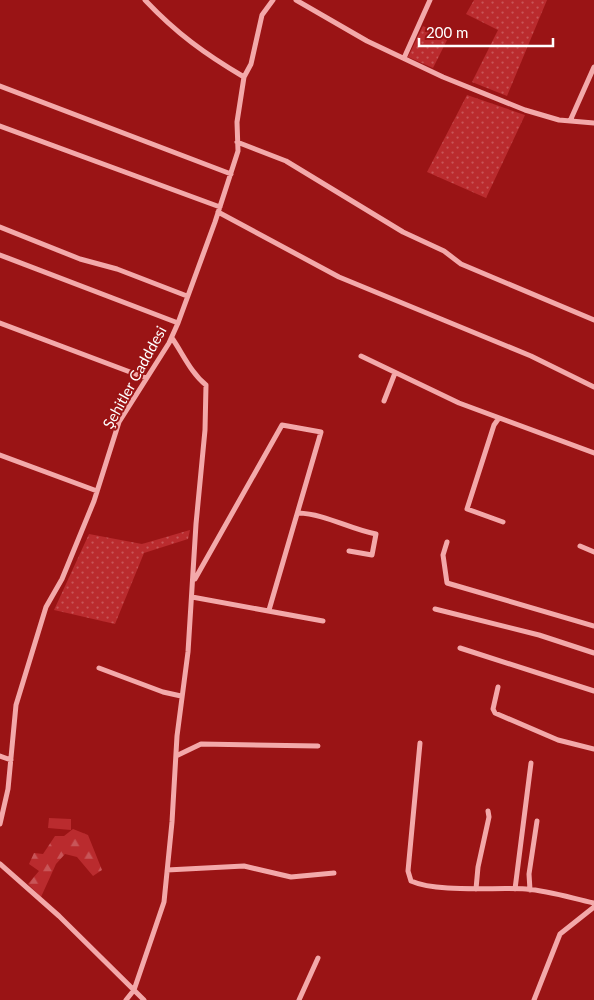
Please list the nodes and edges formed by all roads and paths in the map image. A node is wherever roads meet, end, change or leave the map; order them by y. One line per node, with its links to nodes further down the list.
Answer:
1 (145, 0): 7 (street)
2 (274, 0): 7 (street, Şehitler Cadddesi)
3 (296, 0): 5 (street)
4 (430, 0): 5 (street)
5 (404, 58): 9 (street)
6 (594, 66): 9 (street)
7 (244, 77): 12 (street, Şehitler Cadddesi)
8 (0, 86): 13 (street)
9 (570, 121): 10 (street)
10 (594, 123)
11 (0, 126): 14 (street)
12 (238, 142): 13 (street, Şehitler Cadddesi); 18 (street)
13 (231, 174): 14 (street, Şehitler Cadddesi)
14 (219, 209): 17 (street, Şehitler Cadddesi); 25 (street)
15 (0, 227): 17 (street)
16 (0, 255): 19 (street)
17 (187, 296): 19 (street, Şehitler Cadddesi)
18 (594, 320)
19 (178, 323): 21 (street, Şehitler Cadddesi)
20 (0, 324): 24 (street)
21 (172, 338): 24 (street, Şehitler Cadddesi); 37 (street)
22 (361, 356): 23 (street)
23 (395, 372): 26 (street); 27 (street)
24 (146, 378): 30 (street, Şehitler Cadddesi)
25 (594, 386)
26 (384, 400)
27 (499, 418): 28 (street); 32 (street)
28 (594, 452)
29 (0, 455): 30 (street)
30 (97, 491): 54 (street, Şehitler Cadddesi)
31 (298, 513): 35 (street); 37 (street); 40 (street)
32 (503, 522)
33 (447, 542): 42 (street)
34 (580, 546): 36 (street)
35 (349, 551)
36 (594, 552)
37 (194, 582): 38 (street)
38 (192, 598): 40 (street); 48 (street)
39 (435, 609): 44 (street)
40 (269, 610): 41 (street)
41 (323, 621)
42 (594, 626)
43 (460, 648): 47 (street)
44 (594, 653)
45 (99, 668): 48 (street)
46 (498, 687): 51 (street)
47 (594, 691)
48 (181, 696): 53 (street)
49 (420, 743): 62 (street)
50 (318, 746): 53 (street)
51 (594, 749)
52 (0, 756): 54 (street)
53 (176, 756): 60 (street)
54 (11, 760): 58 (street, Şehitler Cadddesi)
55 (531, 763): 63 (street)
56 (488, 811): 62 (street)
57 (537, 821): 64 (street)
58 (0, 824)
59 (0, 864): 68 (street)
60 (167, 870): 61 (street); 68 (street)
61 (334, 873)
62 (476, 889): 63 (street)
63 (515, 889): 64 (street)
64 (530, 890): 65 (street)
65 (594, 903)
66 (594, 908): 72 (street)
67 (318, 958): 71 (street)
68 (134, 990): 69 (street); 70 (street)
69 (126, 1000)
70 (144, 1000)
71 (299, 1000)
72 (534, 1000)

